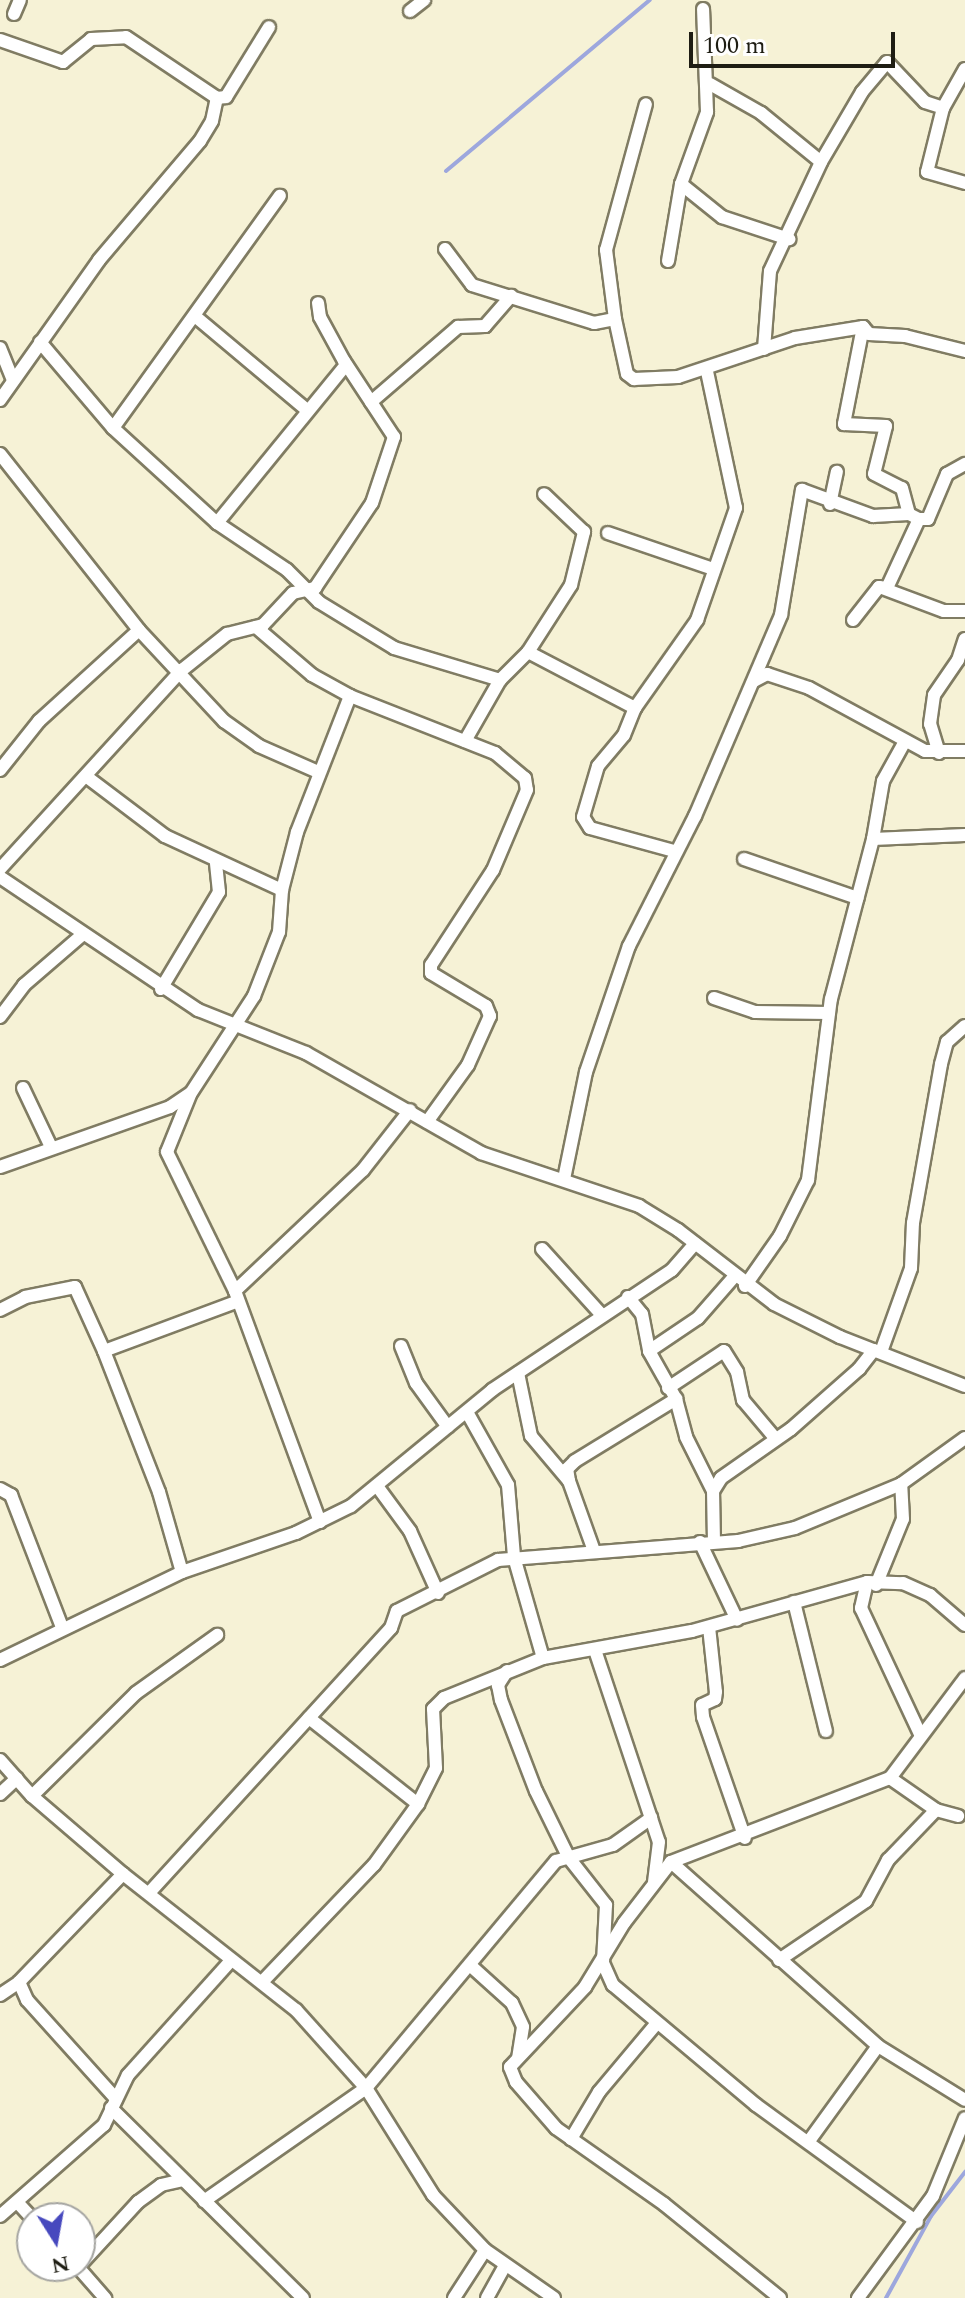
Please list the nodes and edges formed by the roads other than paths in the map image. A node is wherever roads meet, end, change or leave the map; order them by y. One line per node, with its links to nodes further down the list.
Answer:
1 (20, 0): 5 (street)
2 (424, 0): 4 (street)
3 (703, 9): 9 (street)
4 (410, 11)
5 (14, 14)
6 (269, 27): 10 (street)
7 (0, 40): 10 (street)
8 (965, 69): 12 (street)
9 (710, 84): 13 (street); 15 (street)
10 (217, 98): 25 (street)
11 (646, 104): 23 (street)
12 (943, 108): 13 (street); 14 (street)
13 (821, 162): 17 (street)
14 (965, 183)
15 (681, 184): 17 (street); 19 (street)
16 (280, 196): 22 (street)
17 (789, 239): 27 (street)
18 (445, 249): 20 (street)
19 (668, 261)
20 (511, 296): 23 (street); 33 (street)
21 (318, 303): 29 (street)
22 (196, 317): 34 (street); 35 (street)
23 (615, 319): 30 (street)
24 (863, 327): 27 (street); 28 (street); 41 (street)
25 (40, 342): 31 (street); 35 (street)
26 (0, 348): 31 (street)
27 (764, 349): 30 (street)
28 (965, 351)
29 (346, 365): 33 (street); 34 (street)
30 (707, 371): 44 (street)
31 (13, 381): 32 (street)
32 (0, 400)
33 (371, 402): 46 (street)
34 (307, 410): 42 (street)
35 (113, 428): 42 (street)
36 (0, 454): 50 (street)
37 (965, 464): 41 (street)
38 (837, 472): 40 (street)
39 (544, 494): 52 (street)
40 (830, 504): 41 (street); 55 (street)
41 (914, 516): 45 (street)
42 (217, 523): 46 (street)
43 (608, 533): 44 (street)
44 (713, 569): 57 (street)
45 (879, 587): 47 (street); 48 (street)
46 (306, 589): 49 (street); 54 (street)
47 (965, 611)
48 (853, 620)
49 (256, 627): 53 (street); 56 (street)
50 (139, 630): 53 (street); 62 (street)
51 (965, 639): 61 (street)
52 (528, 652): 54 (street); 57 (street)
53 (182, 670): 63 (street); 64 (street)
54 (500, 680): 58 (street)
55 (754, 681): 59 (street); 67 (street)
56 (350, 696): 58 (street); 63 (street)
57 (635, 708): 67 (street)
58 (465, 741): 84 (street)
59 (904, 743): 61 (street); 66 (street)
60 (965, 751): 61 (street)
61 (939, 753)
62 (0, 770)
63 (318, 772): 72 (street)
64 (87, 777): 69 (street); 70 (street)
65 (965, 835): 66 (street)
66 (873, 839): 73 (street)
67 (674, 851): 87 (street)
68 (744, 859): 73 (street)
69 (216, 862): 72 (street); 75 (street)
70 (0, 869)
71 (0, 877): 74 (street)
72 (282, 890): 79 (street)
73 (857, 898): 77 (street)
74 (82, 935): 75 (street); 78 (street)
75 (161, 989): 79 (street)
76 (714, 998): 77 (street)
77 (829, 1013): 91 (street)
78 (0, 1017)
79 (239, 1025): 82 (street); 83 (street)
80 (965, 1026): 99 (street)
81 (23, 1088): 85 (street)
82 (191, 1093): 85 (street); 92 (street)
83 (410, 1110): 84 (street); 92 (street)
84 (427, 1122): 87 (street)
85 (51, 1147): 86 (street)
86 (0, 1167)
87 (564, 1179): 88 (street)
88 (695, 1244): 90 (street); 93 (street)
89 (542, 1249): 95 (street)
90 (733, 1278): 91 (street); 98 (street)
91 (745, 1286): 99 (street)
92 (236, 1296): 97 (street); 113 (street)
93 (628, 1297): 95 (street); 98 (street)
94 (0, 1310): 97 (street)
95 (601, 1314): 100 (street)
96 (401, 1346): 105 (street)
97 (104, 1351): 118 (street)
98 (649, 1351): 102 (street)
99 (877, 1351): 101 (street); 106 (street)
100 (518, 1373): 104 (street); 108 (street)
101 (965, 1386)
102 (668, 1388): 103 (street); 106 (street)
103 (676, 1399): 108 (street); 112 (street)
104 (467, 1412): 105 (street); 117 (street)
105 (448, 1427): 110 (street)
106 (775, 1438): 112 (street)
107 (965, 1438): 109 (street)
108 (569, 1481): 116 (street)
109 (901, 1484): 115 (street); 119 (street)
110 (377, 1486): 113 (street); 120 (street)
111 (0, 1489): 124 (street)
112 (713, 1491): 115 (street)
113 (320, 1522): 118 (street)
114 (700, 1542): 115 (street); 116 (street); 122 (street)
115 (714, 1542)
116 (594, 1551): 117 (street)
117 (518, 1562): 120 (street); 128 (street)
118 (182, 1572): 124 (street)
119 (871, 1584): 121 (street); 123 (street); 134 (street)
120 (438, 1593): 132 (street)
121 (794, 1602): 122 (street); 133 (street)
122 (737, 1620): 125 (street)
123 (965, 1625)
124 (62, 1627): 129 (street)
125 (709, 1627): 127 (street); 144 (street)
126 (217, 1635): 139 (street)
127 (595, 1650): 128 (street); 143 (street)
128 (543, 1658): 130 (street)
129 (0, 1660)
130 (507, 1671): 140 (street); 145 (street)
131 (965, 1678): 134 (street)
132 (309, 1718): 140 (street); 149 (street)
133 (826, 1731)
134 (920, 1734): 137 (street)
135 (0, 1760): 136 (street)
136 (17, 1778): 138 (street); 139 (street)
137 (890, 1778): 141 (street); 144 (street)
138 (0, 1794)
139 (32, 1796): 147 (street)
140 (418, 1804): 155 (street)
141 (936, 1810): 142 (street); 150 (street)
142 (958, 1816)
143 (651, 1818): 145 (street); 148 (street)
144 (745, 1838): 146 (street)
145 (569, 1858): 152 (street); 153 (street)
146 (671, 1862): 148 (street); 150 (street)
147 (123, 1874): 149 (street); 154 (street)
148 (654, 1882): 152 (street)
149 (149, 1893): 151 (street)
150 (779, 1960): 158 (street)
151 (229, 1963): 155 (street); 162 (street)
152 (603, 1963): 157 (street); 159 (street)
153 (471, 1966): 159 (street); 160 (street)
154 (19, 1982): 156 (street); 162 (street)
155 (262, 1982): 160 (street)
156 (0, 1995)
157 (656, 2024): 164 (street); 165 (street)
158 (878, 2046): 161 (street); 165 (street)
159 (518, 2057): 164 (street)
160 (366, 2088): 167 (street); 173 (street)
161 (965, 2100)
162 (114, 2103): 166 (street); 168 (street)
163 (965, 2118): 171 (street)
164 (571, 2139): 181 (street)
165 (809, 2141): 171 (street)
166 (182, 2180): 167 (street); 172 (street)
167 (204, 2201): 177 (street)
168 (17, 2202)
169 (16, 2203): 170 (street)
170 (0, 2216)
171 (917, 2222): 182 (street)
172 (96, 2248)
173 (485, 2250): 174 (street); 178 (street)
174 (505, 2266): 179 (street); 180 (street)
175 (92, 2282): 176 (street)
176 (105, 2298)
177 (303, 2298)
178 (454, 2298)
179 (487, 2298)
180 (554, 2298)
181 (780, 2298)
182 (858, 2298)

